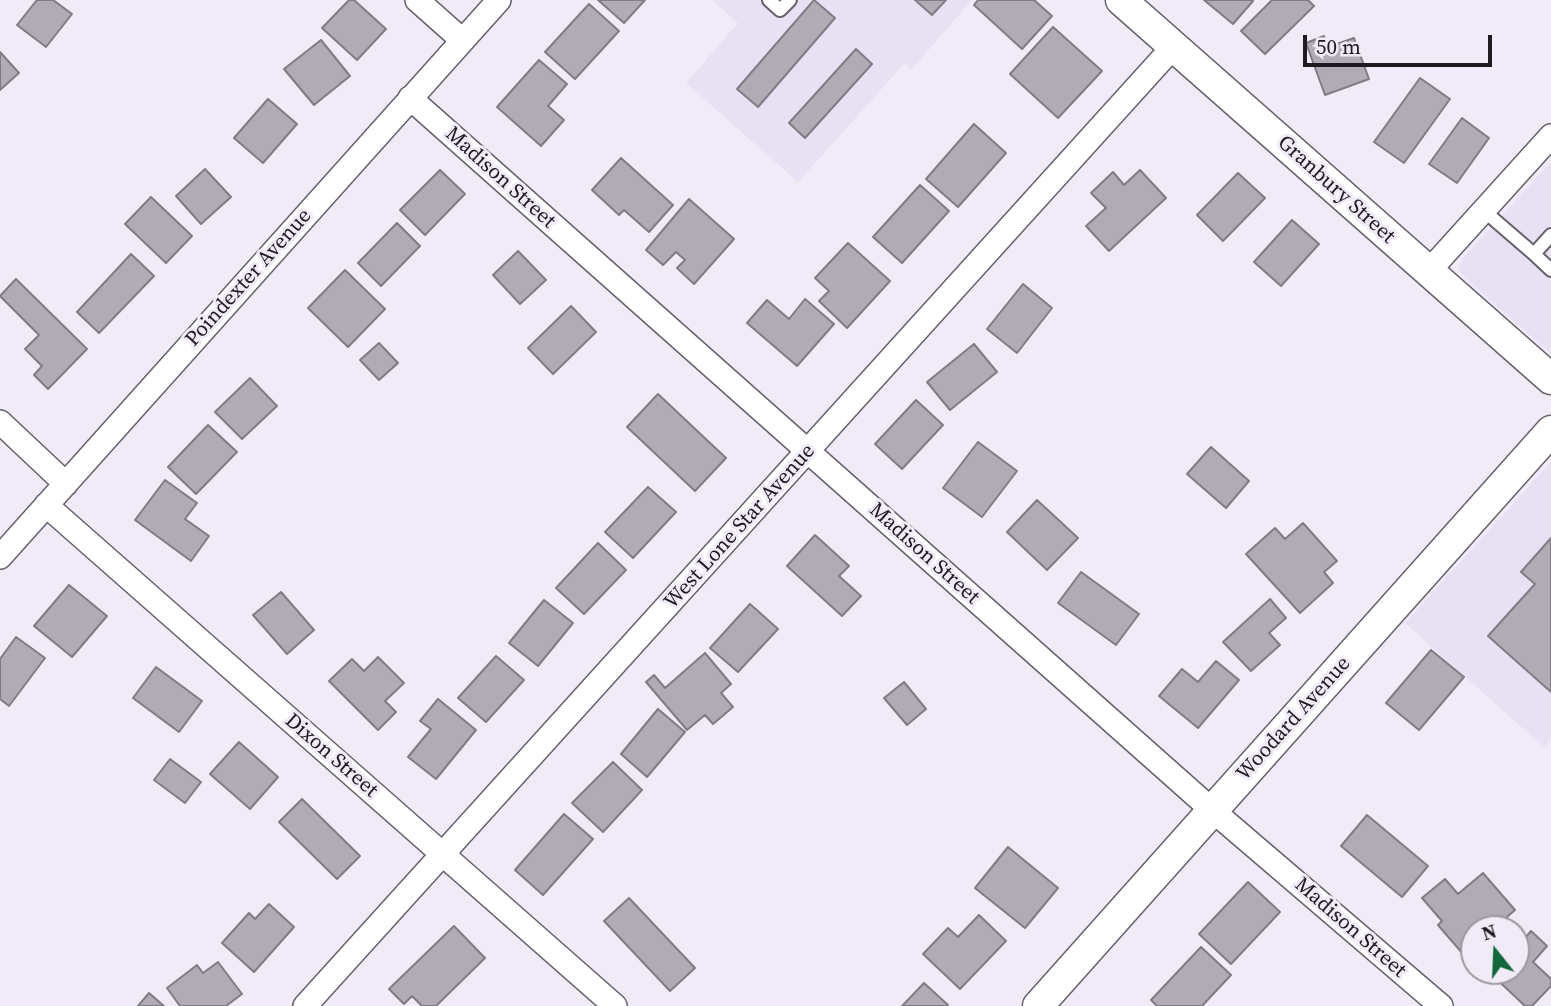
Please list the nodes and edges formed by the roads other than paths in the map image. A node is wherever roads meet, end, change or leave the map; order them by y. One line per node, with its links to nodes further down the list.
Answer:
1 (417, 0): 6 (street)
2 (499, 0): 6 (street, Poindexter Avenue)
3 (769, 0): 4 (lane)
4 (790, 0)
5 (1121, 0): 7 (street, Granbury Street)
6 (462, 40): 8 (street, Poindexter Avenue)
7 (1174, 46): 14 (street, Granbury Street); 18 (street, West Lone Star Avenue)
8 (410, 98): 18 (street, Madison Street); 19 (street, Poindexter Avenue)
9 (1551, 136): 10 (street)
10 (1483, 210): 12 (lane); 14 (street)
11 (1551, 235): 12 (lane)
12 (1534, 254): 13 (lane)
13 (1551, 270)
14 (1428, 272): 15 (street, Granbury Street)
15 (1545, 369)
16 (0, 422): 19 (street)
17 (1551, 431): 22 (street, Woodard Avenue)
18 (809, 452): 22 (street, Madison Street); 23 (street, West Lone Star Avenue)
19 (66, 484): 20 (street, Poindexter Avenue)
20 (47, 505): 21 (street, Poindexter Avenue); 23 (street, Dixon Street)
21 (0, 557)
22 (1212, 810): 26 (street, Woodard Avenue); 27 (street, Madison Street)
23 (442, 853): 24 (street, West Lone Star Avenue); 25 (street, Dixon Street)
24 (305, 1006)
25 (615, 1006)
26 (1038, 1006)
27 (1441, 1006)

